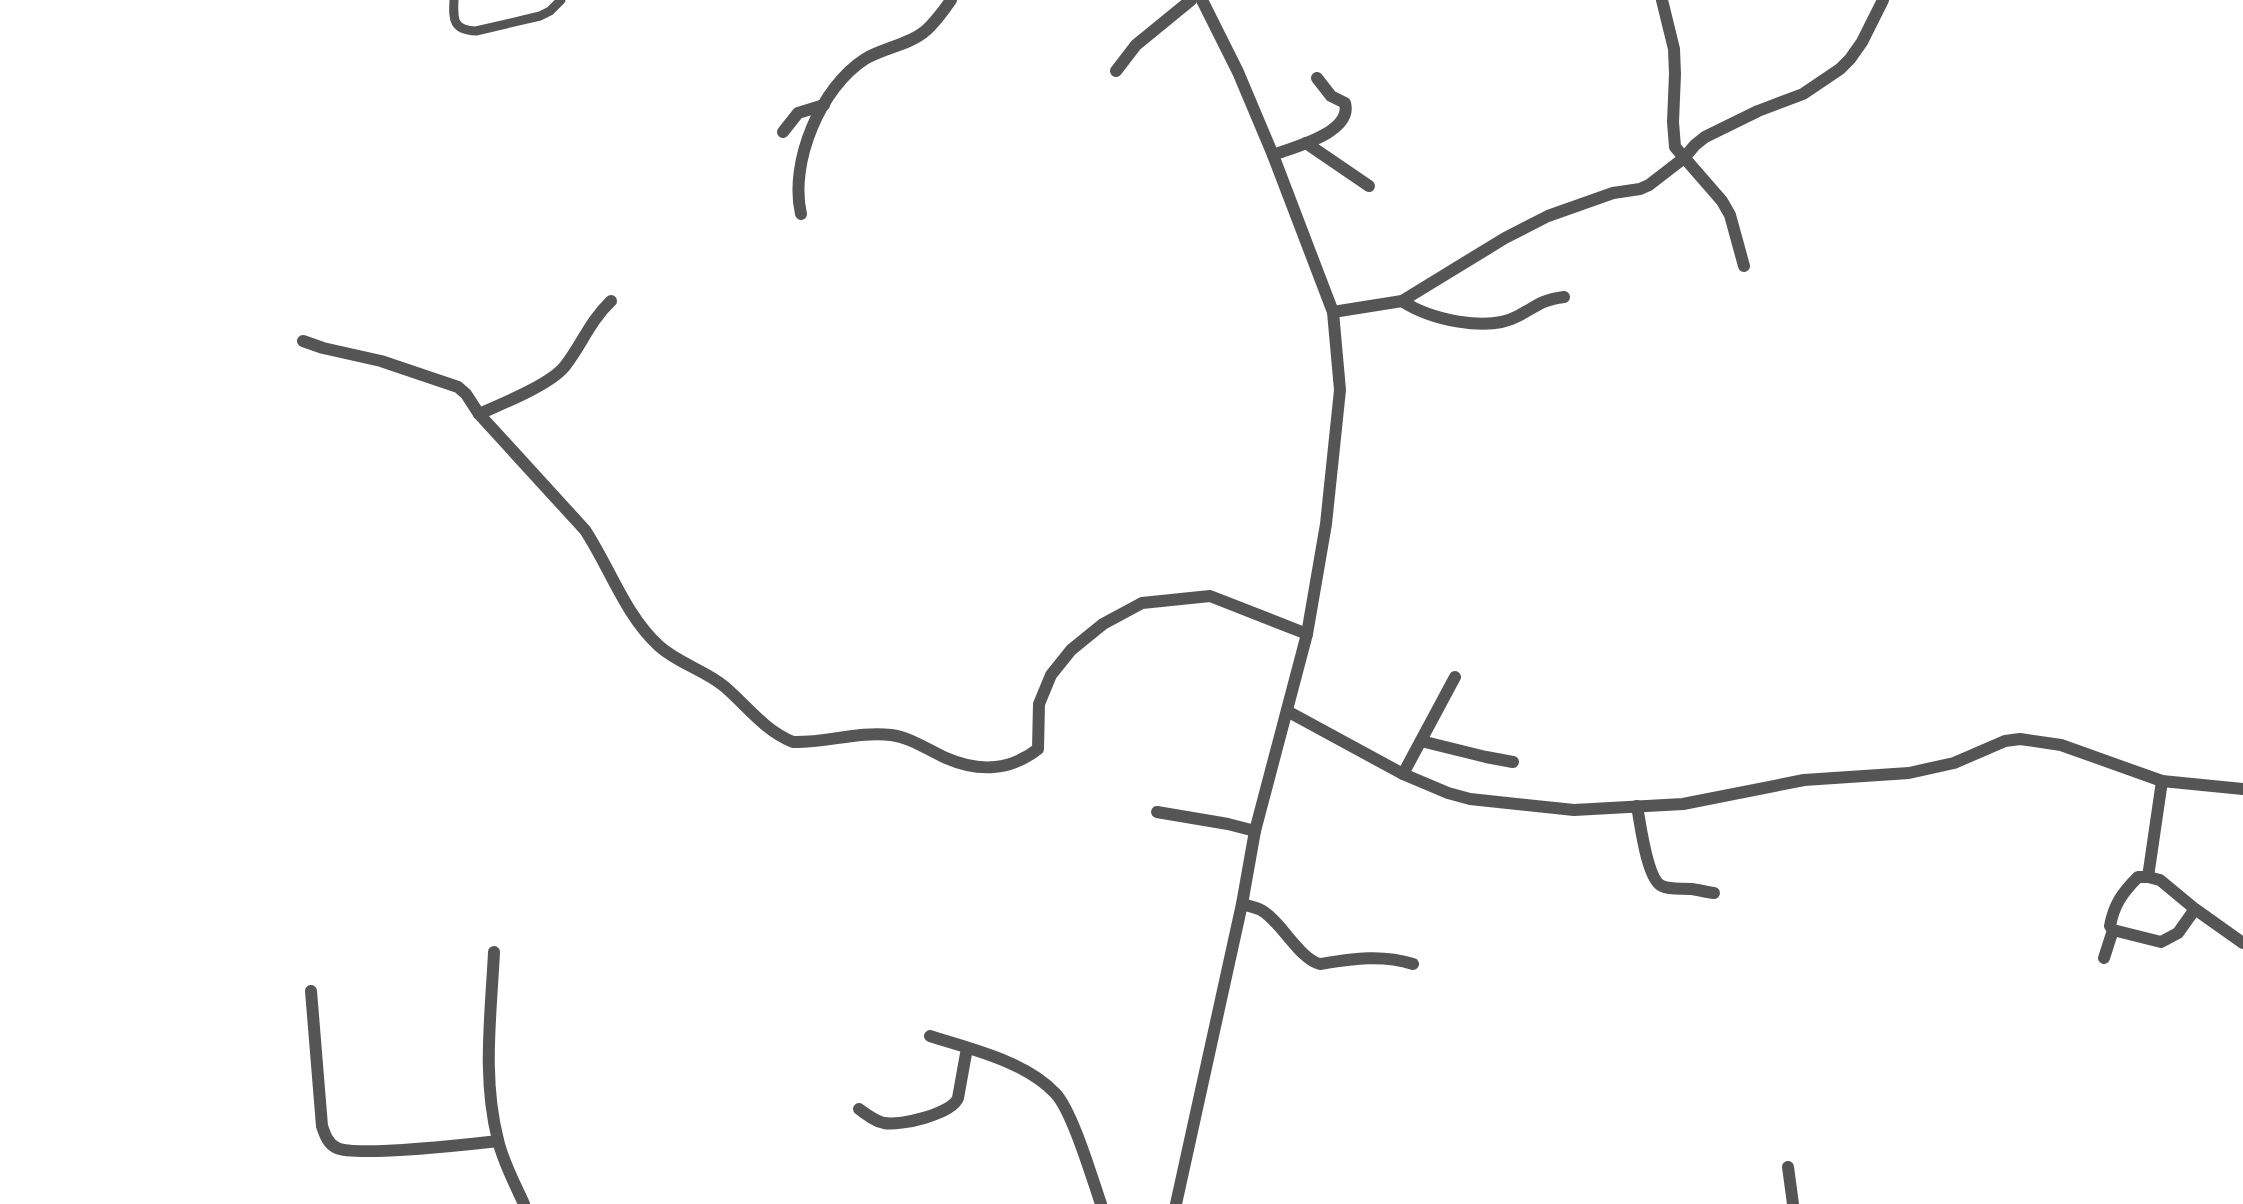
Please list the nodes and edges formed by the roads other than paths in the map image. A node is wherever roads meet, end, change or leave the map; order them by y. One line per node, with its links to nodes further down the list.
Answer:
1 (454, 0): 2 (lane)
2 (559, 0)
3 (951, 0): 10 (street)
4 (1191, 0): 8 (street)
5 (1202, 0): 13 (street)
6 (1662, 0): 14 (street)
7 (1883, 0): 14 (street)
8 (1116, 71)
9 (1317, 78): 12 (street)
10 (824, 105): 11 (street); 16 (street)
11 (783, 132)
12 (1306, 143): 13 (street); 15 (street)
13 (1273, 155): 21 (street)
14 (1684, 158): 17 (street); 20 (street)
15 (1369, 186)
16 (801, 214)
17 (1744, 266)
18 (1564, 297): 20 (street)
19 (611, 301): 23 (street)
20 (1402, 301): 21 (street)
21 (1333, 312): 24 (street)
22 (303, 341): 23 (street)
23 (479, 414): 24 (street)
24 (1307, 634): 26 (street)
25 (1455, 677): 27 (street)
26 (1287, 711): 29 (street); 34 (street)
27 (1421, 741): 28 (street); 29 (street)
28 (1513, 762)
29 (1403, 774): 32 (street)
30 (2162, 781): 31 (street); 32 (street); 35 (street)
31 (2243, 789)
32 (1637, 806): 36 (street)
33 (1157, 812): 34 (street)
34 (1255, 831): 37 (street)
35 (2148, 877): 38 (street); 39 (street)
36 (1714, 893)
37 (1242, 904): 43 (street); 52 (street)
38 (2195, 909): 39 (street); 40 (street)
39 (2113, 930): 42 (street)
40 (2243, 943)
41 (494, 952): 48 (street)
42 (2104, 958)
43 (1413, 964)
44 (311, 991): 48 (street)
45 (930, 1036): 46 (street)
46 (967, 1048): 47 (street); 51 (street)
47 (859, 1109)
48 (498, 1141): 50 (street)
49 (1788, 1167): 53 (street)
50 (524, 1204)
51 (1101, 1204)
52 (1176, 1204)
53 (1793, 1204)

